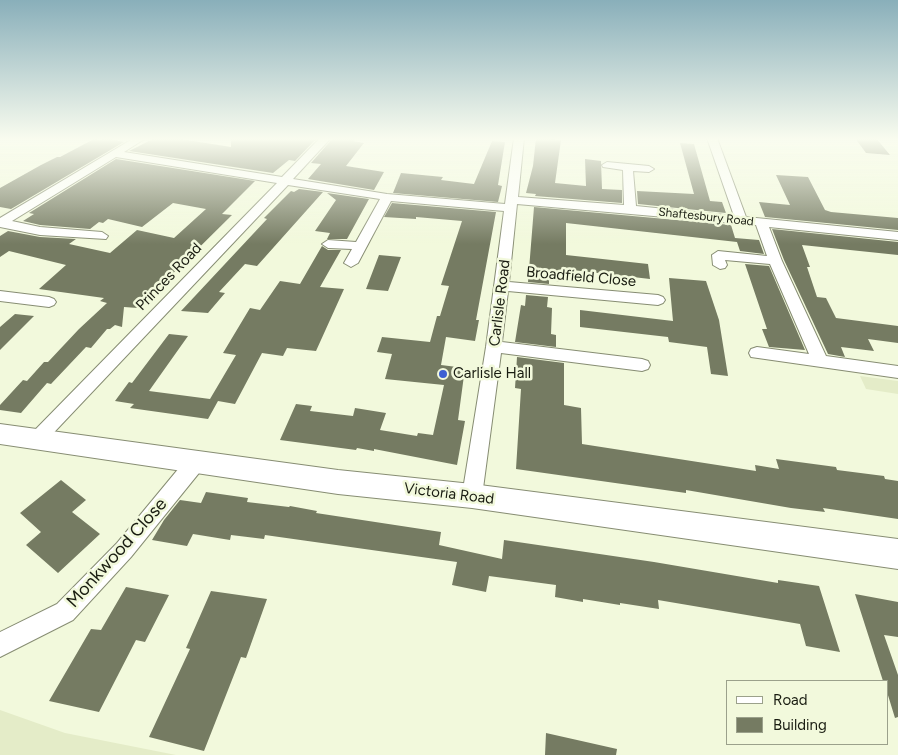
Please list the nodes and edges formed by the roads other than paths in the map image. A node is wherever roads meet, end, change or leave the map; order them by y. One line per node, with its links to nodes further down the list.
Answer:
1 (83, 173): 13 (street)
2 (230, 173): 7 (street, Shaftesbury Road)
3 (292, 173): 7 (street, Princes Road)
4 (516, 173): 9 (street, Carlisle Road)
5 (628, 173): 10 (street)
6 (724, 173): 11 (street)
7 (283, 182): 8 (street, Shaftesbury Road); 31 (street, Princes Road)
8 (387, 197): 9 (street, Shaftesbury Road); 17 (street)
9 (513, 204): 10 (street, Shaftesbury Road); 21 (street, Carlisle Road)
10 (630, 209): 11 (street, Shaftesbury Road)
11 (741, 220): 12 (street, Shaftesbury Road)
12 (761, 222): 15 (street, Shaftesbury Road); 18 (street)
13 (1, 223): 14 (street)
14 (102, 236)
15 (898, 236)
16 (328, 244): 17 (street)
17 (361, 246): 19 (street)
18 (775, 262): 20 (street); 27 (street)
19 (351, 263)
20 (720, 265)
21 (502, 286): 23 (street, Broadfield Close); 25 (street, Carlisle Road)
22 (0, 296): 24 (street)
23 (658, 300)
24 (49, 302)
25 (494, 347): 28 (street); 33 (street, Carlisle Road)
26 (757, 353): 27 (street)
27 (820, 361): 29 (street)
28 (642, 365)
29 (898, 372)
30 (0, 434): 31 (street, Victoria Road)
31 (37, 439): 32 (street, Victoria Road)
32 (196, 462): 33 (street, Victoria Road); 35 (street, Monkwood Close)
33 (472, 496): 34 (street, Victoria Road)
34 (898, 554)
35 (0, 645)

